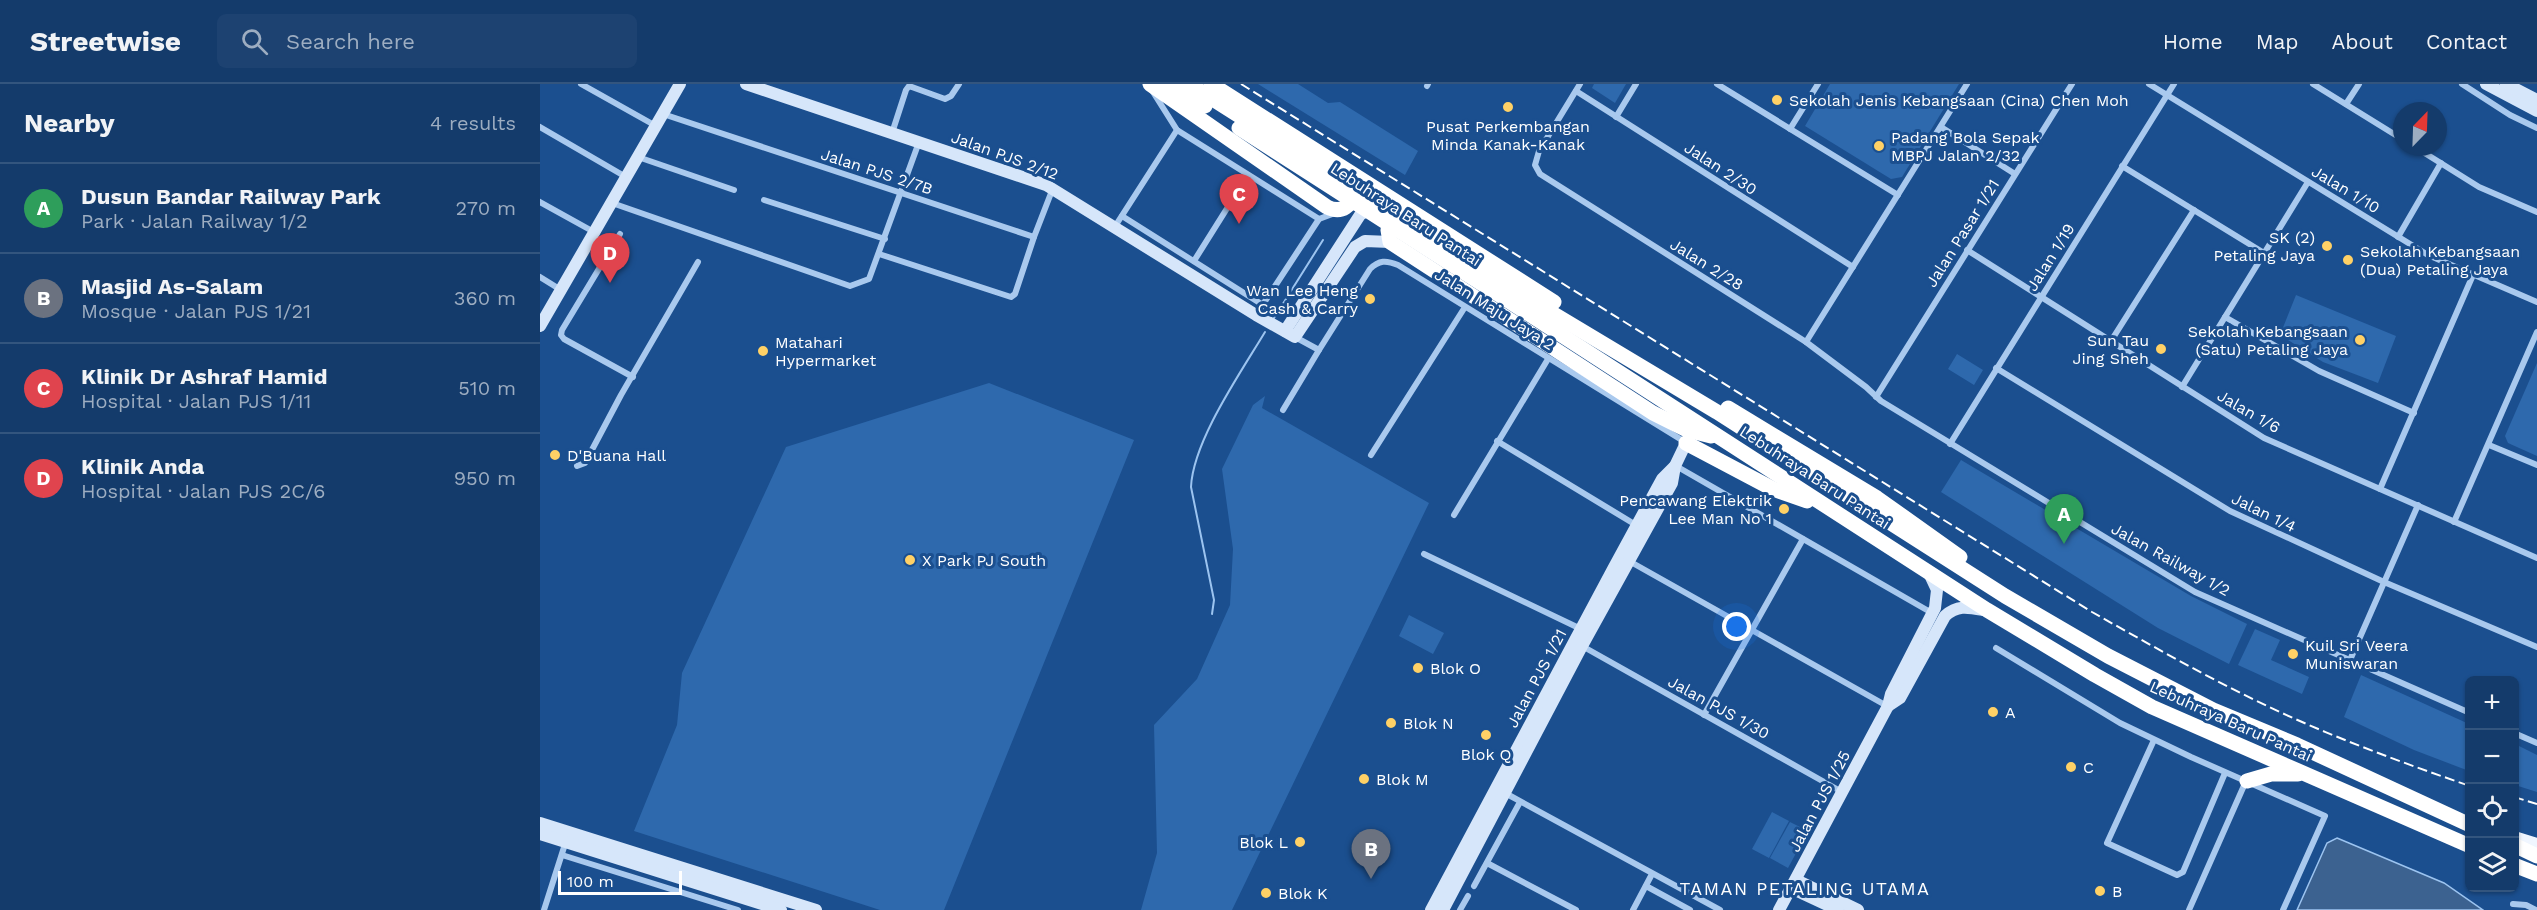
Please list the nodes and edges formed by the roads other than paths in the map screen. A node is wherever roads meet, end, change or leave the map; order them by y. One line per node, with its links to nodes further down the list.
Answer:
1 (581, 84): 29 (street)
2 (680, 84): 27 (street)
3 (746, 84): 35 (street, Jalan PJS 2/12)
4 (959, 84): 35 (street)
5 (1149, 84): 34 (street); 55 (highway)
6 (1170, 84): 94 (highway, Lebuhraya Baru Pantai, bridge)
7 (1189, 84): 115 (highway, Lebuhraya Baru Pantai, bridge)
8 (1211, 84): 42 (highway)
9 (1580, 84): 22 (street)
10 (1636, 84): 28 (street)
11 (1717, 84): 33 (street)
12 (1818, 84): 33 (street)
13 (1967, 84): 31 (street)
14 (2072, 84): 43 (street, Jalan Pasar 1/21)
15 (2148, 84): 23 (street, Jalan 1/10)
16 (2174, 84): 23 (street, Jalan 1/19)
17 (2313, 84): 25 (street)
18 (2359, 84): 25 (street)
19 (2462, 84): 32 (street)
20 (2486, 84): 26 (street)
21 (2506, 84): 24 (street)
22 (1576, 91): 28 (street, Jalan 2/30); 85 (street, Jalan 2/28)
23 (2167, 95): 41 (street, Jalan 1/19); 46 (street, Jalan 1/10)
24 (2537, 100)
25 (2346, 104): 36 (street)
26 (2537, 111)
27 (663, 114): 29 (street); 49 (street, Jalan PJS 2/7B)
28 (1616, 117): 72 (street, Jalan 2/30)
29 (656, 126): 39 (street)
30 (540, 127): 45 (street)
31 (1941, 127): 43 (street); 50 (street)
32 (2537, 128)
33 (1790, 129): 50 (street)
34 (1177, 130): 44 (street); 57 (street)
35 (892, 133): 37 (street, Jalan PJS 2/12)
36 (2393, 133)
37 (919, 142): 47 (street, Jalan PJS 2/12); 49 (street)
38 (2430, 156): 40 (street)
39 (638, 157): 45 (street); 48 (street)
40 (2441, 163): 56 (street); 64 (street)
41 (2122, 166): 54 (street); 76 (street, Jalan 1/19)
42 (1345, 170): 55 (highway); 59 (highway)
43 (2015, 174): 67 (street, Jalan Pasar 1/21)
44 (1248, 175): 58 (street); 70 (street)
45 (626, 177): 53 (street)
46 (2308, 182): 64 (street, Jalan 1/10); 68 (street)
47 (1053, 188): 60 (street, Jalan PJS 2/12); 63 (street)
48 (734, 190)
49 (902, 193): 63 (street, Jalan PJS 2/7B); 65 (street)
50 (1898, 195): 72 (street)
51 (764, 200): 65 (street)
52 (540, 202): 61 (street)
53 (611, 202): 61 (street); 69 (street)
54 (2194, 210): 68 (street); 84 (street)
55 (1338, 211): 58 (street)
56 (2537, 212)
57 (1122, 216): 60 (street); 70 (street)
58 (1319, 219): 79 (street)
59 (1422, 220): 66 (highway); 83 (street); 115 (highway)
60 (1114, 228): 79 (street, Jalan PJS 2/12)
61 (594, 232): 75 (street)
62 (620, 234): 89 (street)
63 (1034, 237): 69 (street)
64 (2398, 237): 73 (street, Jalan 1/10)
65 (885, 239): 69 (street)
66 (1390, 242): 83 (street); 94 (highway)
67 (1967, 250): 76 (street, Jalan 1/6); 91 (street, Jalan Pasar 1/21)
68 (2264, 253): 80 (street)
69 (879, 254)
70 (1194, 261): 79 (street)
71 (698, 262): 89 (street)
72 (1853, 267): 85 (street)
73 (2473, 274): 77 (street, Jalan 1/10); 93 (street)
74 (540, 277): 75 (street)
75 (561, 290): 81 (street)
76 (2041, 297): 84 (street, Jalan 1/6); 88 (street, Jalan 1/19)
77 (2537, 302)
78 (1465, 307): 86 (street, Jalan Maju Jaya 2); 87 (street, Jalan Maju Jaya 2); 99 (street)
79 (1260, 310): 83 (street, Jalan PJS 2/12)
80 (2225, 316): 90 (street); 93 (street)
81 (540, 326)
82 (2537, 332): 98 (street)
83 (1290, 334): 86 (street)
84 (2111, 341): 90 (street, Jalan 1/6)
85 (1806, 342): 91 (street, Jalan 2/28)
86 (1319, 350): 92 (street, Jalan Maju Jaya 2)
87 (1548, 358): 95 (street); 96 (street, Jalan Maju Jaya 2)
88 (1996, 368): 97 (street, Jalan 1/19); 114 (street, Jalan 1/4)
89 (633, 377): 101 (street)
90 (2182, 387): 103 (street, Jalan 1/6)
91 (1876, 397): 97 (street, Jalan Railway 1/2)
92 (1283, 410)
93 (2414, 413): 103 (street)
94 (1723, 438): 105 (highway, Lebuhraya Baru Pantai)
95 (1497, 441): 106 (street); 108 (street)
96 (1686, 443): 102 (street, Jalan PJS 1/21); 105 (highway)
97 (1950, 444): 123 (street, Jalan Railway 1/2)
98 (2489, 445): 100 (street); 107 (street)
99 (1371, 454)
100 (2537, 465)
101 (577, 466)
102 (1675, 466): 108 (street, Jalan PJS 1/21); 109 (street); 112 (street, Jalan PJS 1/21)
103 (2380, 489): 104 (street, Jalan 1/6)
104 (2418, 505): 107 (street, Jalan 1/6); 114 (street)
105 (1829, 508): 113 (highway, Lebuhraya Baru Pantai)
106 (1454, 515)
107 (2454, 522): 111 (street, Jalan 1/6)
108 (1637, 526): 118 (street, Jalan PJS 1/21)
109 (1803, 539): 117 (street); 119 (street)
110 (1424, 554): 118 (street)
111 (2537, 558)
112 (1629, 561): 118 (street, Jalan PJS 1/21); 119 (street)
113 (1929, 573): 116 (highway, Lebuhraya Baru Pantai); 117 (street, Jalan PJS 1/25)
114 (2384, 582): 121 (street, Jalan 1/4); 123 (street)
115 (2005, 596): 137 (highway, Lebuhraya Baru Pantai)
116 (1987, 610): 124 (street, Jalan PJS 1/25); 131 (highway, Lebuhraya Baru Pantai)
117 (1932, 614): 124 (street, Jalan PJS 1/25)
118 (1579, 628): 120 (street, Jalan PJS 1/21); 133 (street, Jalan PJS 1/21)
119 (1752, 630): 124 (street); 126 (street)
120 (1582, 646): 126 (street, Jalan PJS 1/30); 133 (street, Jalan PJS 1/21)
121 (2537, 647)
122 (1996, 648): 128 (street)
123 (2350, 660): 125 (street, Jalan Railway 1/2)
124 (1888, 706): 134 (street, Jalan PJS 1/25)
125 (2465, 711)
126 (1704, 715): 134 (street, Jalan PJS 1/30)
127 (2519, 735): 129 (street)
128 (2154, 740): 130 (street); 130 (street)
129 (2537, 743)
130 (2225, 772): 132 (street)
131 (2304, 775): 132 (highway); 141 (highway, Lebuhraya Baru Pantai)
132 (2247, 781): 171 (street); 172 (street)
133 (1501, 791): 135 (street); 161 (street, Jalan PJS 1/21); 162 (street, Jalan PJS 1/21)
134 (1842, 792): 152 (street, Jalan PJS 1/25)
135 (1520, 802): 146 (street); 149 (street)
136 (540, 823): 139 (street)
137 (2465, 823)
138 (540, 834): 139 (street)
139 (568, 837): 144 (street); 159 (street); 160 (street)
140 (2519, 840): 142 (main road)
141 (2465, 844)
142 (2537, 845)
143 (2519, 847): 145 (highway)
144 (562, 855): 157 (street); 158 (street)
145 (2537, 856)
146 (1487, 863): 153 (street); 164 (street)
147 (2519, 867): 150 (highway)
148 (2519, 868): 151 (main road)
149 (1652, 874): 154 (street); 167 (street)
150 (2537, 874)
151 (2537, 879)
152 (1794, 884): 168 (street, Jalan PJS 1/25); 169 (street); 170 (street)
153 (1474, 886)
154 (1646, 886): 165 (street); 166 (street)
155 (1468, 896): 163 (street)
156 (2513, 904): 173 (street)
157 (544, 910)
158 (738, 910)
159 (781, 910)
160 (816, 910)
161 (1431, 910)
162 (1443, 910)
163 (1460, 910)
164 (1576, 910)
165 (1633, 910)
166 (1690, 910)
167 (1720, 910)
168 (1779, 910)
169 (1838, 910)
170 (1858, 910)
171 (2190, 910)
172 (2283, 910)
173 (2536, 910)

